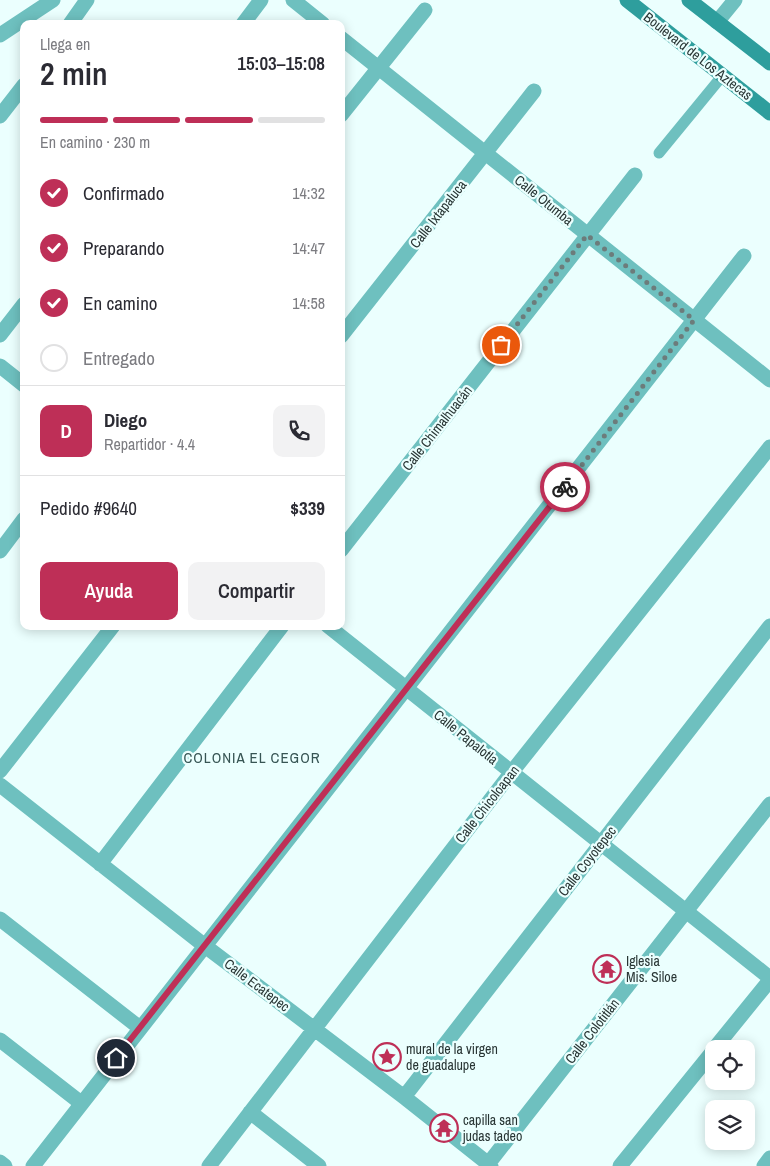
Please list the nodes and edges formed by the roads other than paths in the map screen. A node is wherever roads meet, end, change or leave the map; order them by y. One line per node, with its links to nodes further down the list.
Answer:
1 (53, 0): 9 (street)
2 (86, 0): 10 (street)
3 (261, 0): 11 (street)
4 (293, 0): 12 (street)
5 (627, 0): 19 (main road, Boulevard de Los Aztecas)
6 (689, 0): 14 (main road)
7 (735, 0): 14 (street)
8 (424, 10): 18 (street)
9 (23, 20)
10 (73, 20)
11 (246, 20)
12 (318, 20)
13 (20, 22): 15 (street)
14 (717, 22): 17 (main road)
15 (0, 35)
16 (345, 41): 18 (street, Calle Otumba)
17 (770, 63)
18 (379, 68): 22 (street); 25 (street, Calle Otumba)
19 (723, 75): 23 (main road, Boulevard de Los Aztecas); 26 (lane)
20 (20, 90): 24 (street)
21 (534, 91): 25 (street, Calle Ixtapaluca)
22 (345, 110)
23 (770, 112)
24 (0, 116)
25 (486, 153): 28 (street, Calle Otumba); 32 (street, Calle Ixtapaluca)
26 (659, 153)
27 (635, 175): 28 (street, Calle Chimalhuacán)
28 (587, 235): 31 (street, Calle Otumba); 39 (street, Calle Chimalhuacán)
29 (744, 256): 31 (street)
30 (20, 309): 33 (street)
31 (694, 320): 35 (street, Calle Otumba); 45 (street)
32 (345, 331)
33 (0, 335)
34 (0, 366): 36 (street)
35 (770, 380)
36 (20, 382)
37 (770, 447): 47 (street, Calle Chicoloapan)
38 (20, 524): 40 (street)
39 (345, 545)
40 (0, 550)
41 (770, 626): 50 (street, Calle Coyotepec)
42 (110, 630): 46 (street)
43 (279, 630): 51 (street)
44 (333, 630): 45 (street, Calle Papalotla)
45 (407, 689): 47 (street, Calle Papalotla); 54 (street)
46 (0, 772)
47 (511, 773): 50 (street, Calle Papalotla); 57 (street, Calle Chicoloapan)
48 (0, 784): 51 (street, Calle Ecatepec)
49 (770, 804): 52 (street, Calle Colotitlán)
50 (600, 844): 52 (street, Calle Papalotla); 61 (street, Calle Coyotepec)
51 (100, 864): 54 (street, Calle Ecatepec)
52 (686, 910): 55 (street, Calle Papalotla); 66 (street, Calle Colotitlán)
53 (0, 919): 56 (street)
54 (205, 946): 56 (street); 57 (street, Calle Ecatepec)
55 (770, 979): 59 (street)
56 (140, 1028): 62 (street)
57 (314, 1028): 61 (street, Calle Ecatepec); 63 (street, Calle Chicoloapan)
58 (0, 1040): 62 (street)
59 (721, 1040)
60 (705, 1060): 71 (street)
61 (404, 1097): 66 (street, Calle Ecatepec)
62 (81, 1103): 68 (street)
63 (250, 1112): 69 (street, Calle Chicoloapan); 70 (street)
64 (770, 1158): 72 (street)
65 (0, 1162): 67 (street)
66 (490, 1165)
67 (5, 1166)
68 (33, 1166)
69 (209, 1166)
70 (319, 1166)
71 (620, 1166)
72 (764, 1166)

